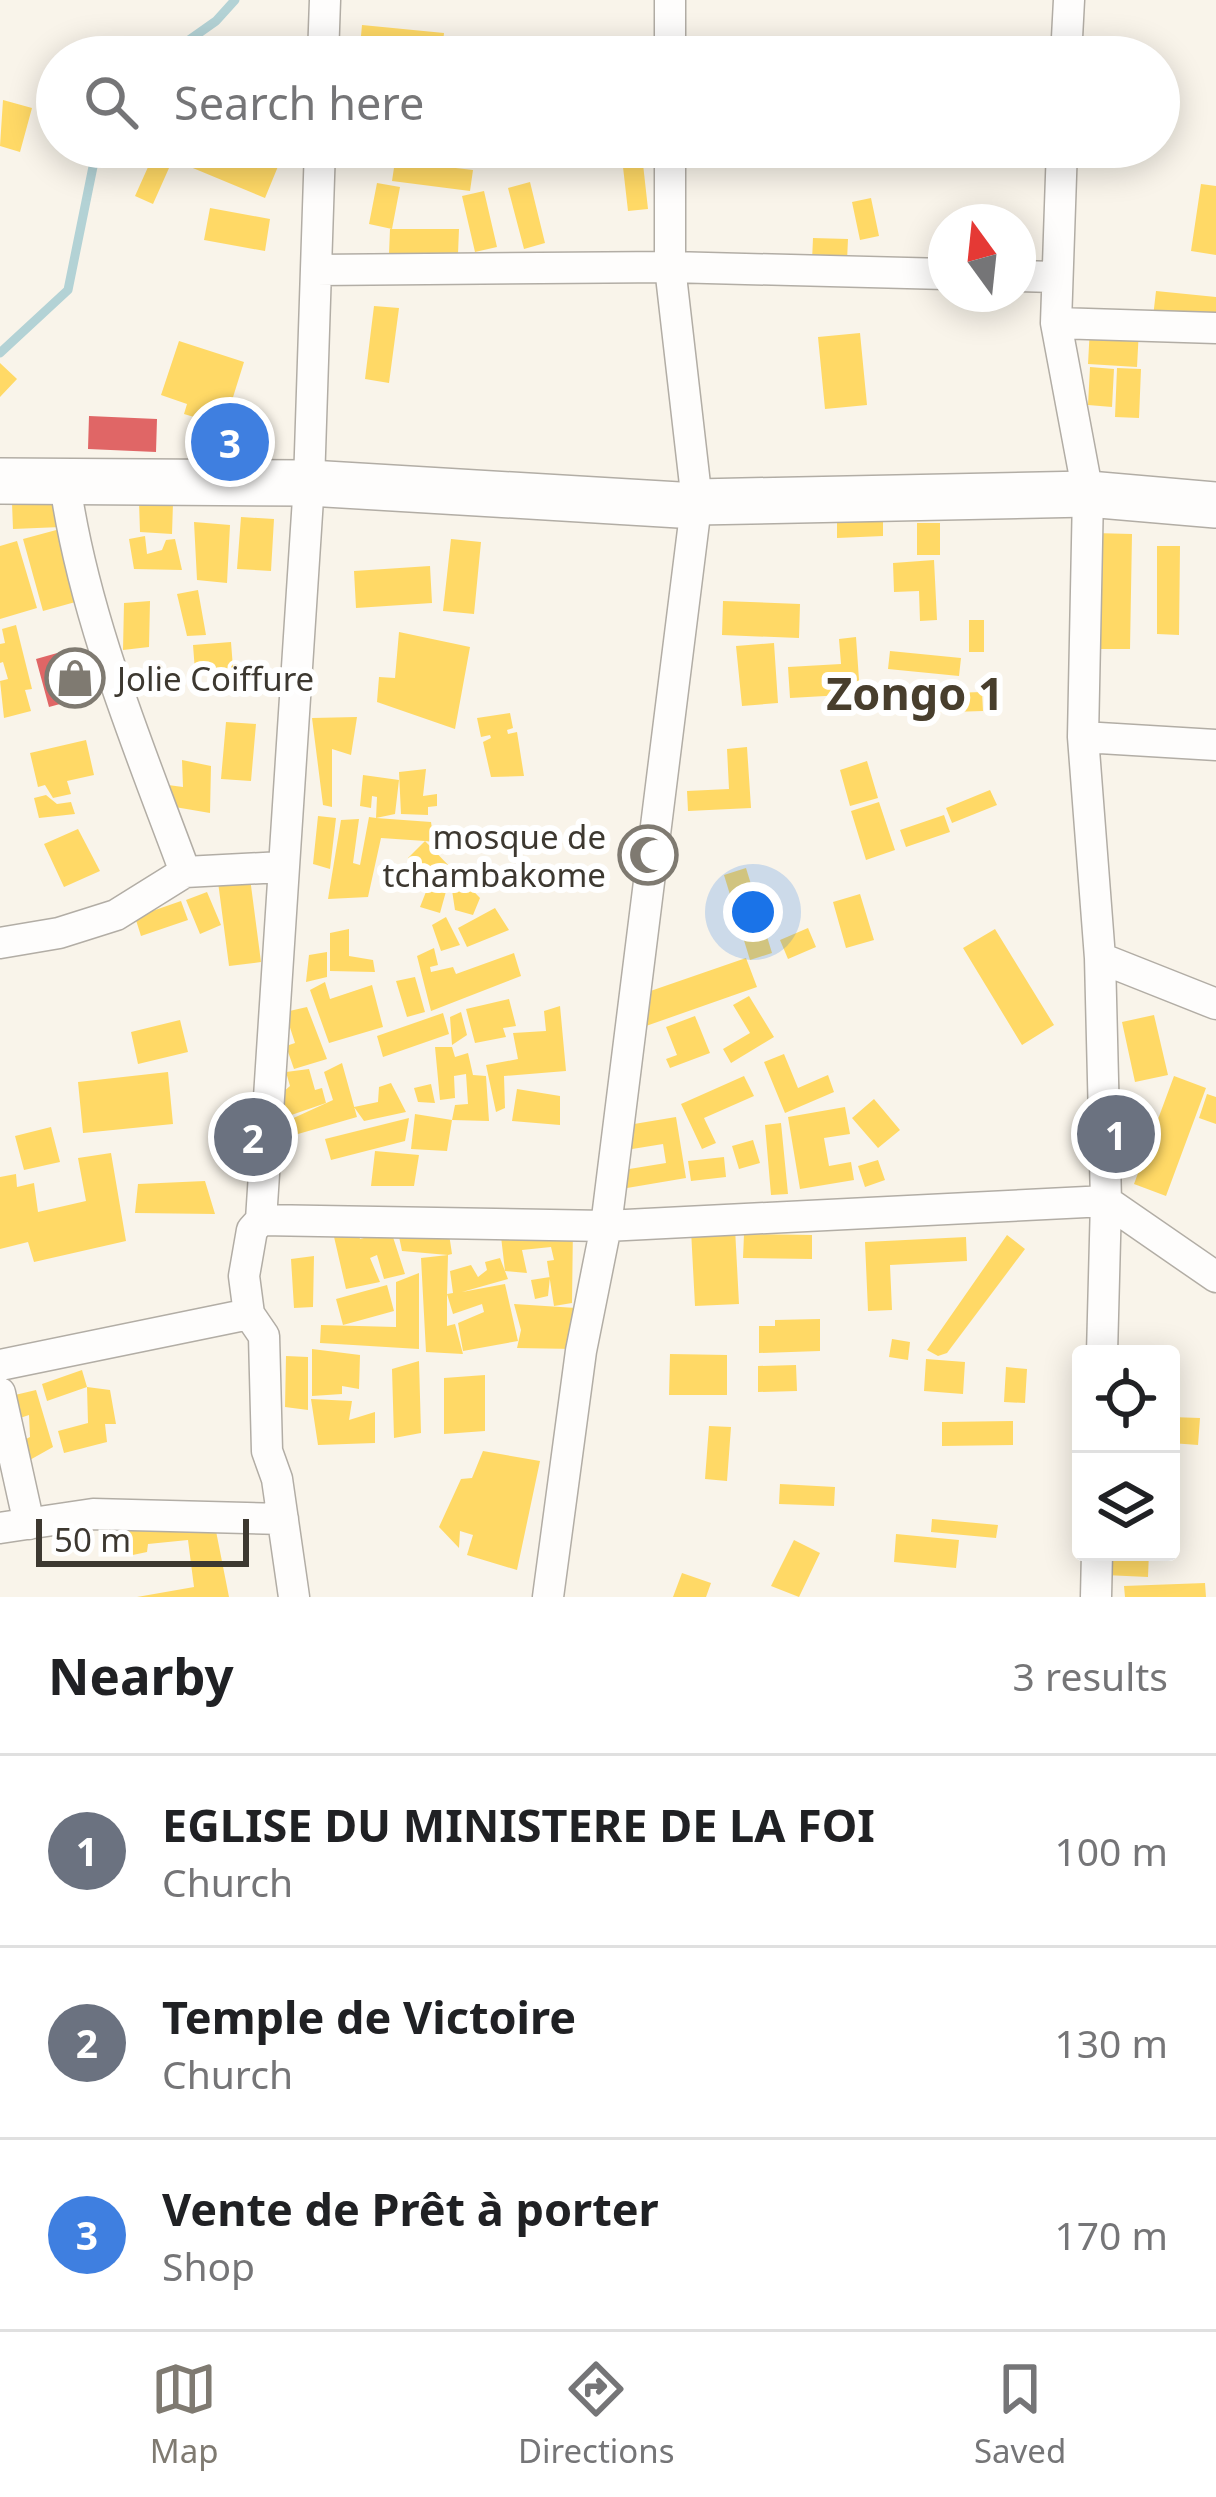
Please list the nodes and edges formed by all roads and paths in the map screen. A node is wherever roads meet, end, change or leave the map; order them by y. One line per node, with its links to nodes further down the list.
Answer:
1 (325, 0): 4 (street)
2 (670, 0): 5 (street)
3 (1069, 0): 6 (street)
4 (324, 36)
5 (670, 36)
6 (1067, 36)
7 (319, 168): 11 (street)
8 (670, 168): 10 (street)
9 (1061, 168): 14 (street)
10 (670, 268): 11 (street); 12 (street); 21 (street)
11 (316, 270): 18 (street)
12 (928, 274)
13 (1036, 276): 14 (street)
14 (1055, 277): 15 (street)
15 (1056, 323): 16 (street); 20 (street)
16 (1216, 328)
17 (0, 481): 19 (street)
18 (308, 483): 19 (street); 21 (street); 25 (street)
19 (64, 484): 26 (street)
20 (1088, 494): 21 (street); 22 (street); 23 (street)
21 (696, 504): 32 (street)
22 (1216, 506)
23 (1082, 737): 24 (street); 28 (street)
24 (1216, 745)
25 (282, 867): 26 (street); 31 (street)
26 (184, 872): 27 (street)
27 (0, 944)
28 (1100, 958): 29 (street); 30 (street)
29 (1216, 1004)
30 (1106, 1201): 32 (street); 33 (street); 35 (street)
31 (261, 1220): 32 (street); 34 (street)
32 (605, 1226): 42 (street)
33 (1216, 1276)
34 (249, 1314): 36 (street); 38 (street)
35 (1102, 1345)
36 (0, 1365)
37 (0, 1394): 39 (street)
38 (283, 1519): 39 (street); 41 (street)
39 (15, 1526)
40 (1097, 1561): 43 (street)
41 (294, 1597)
42 (548, 1597)
43 (1096, 1597)

